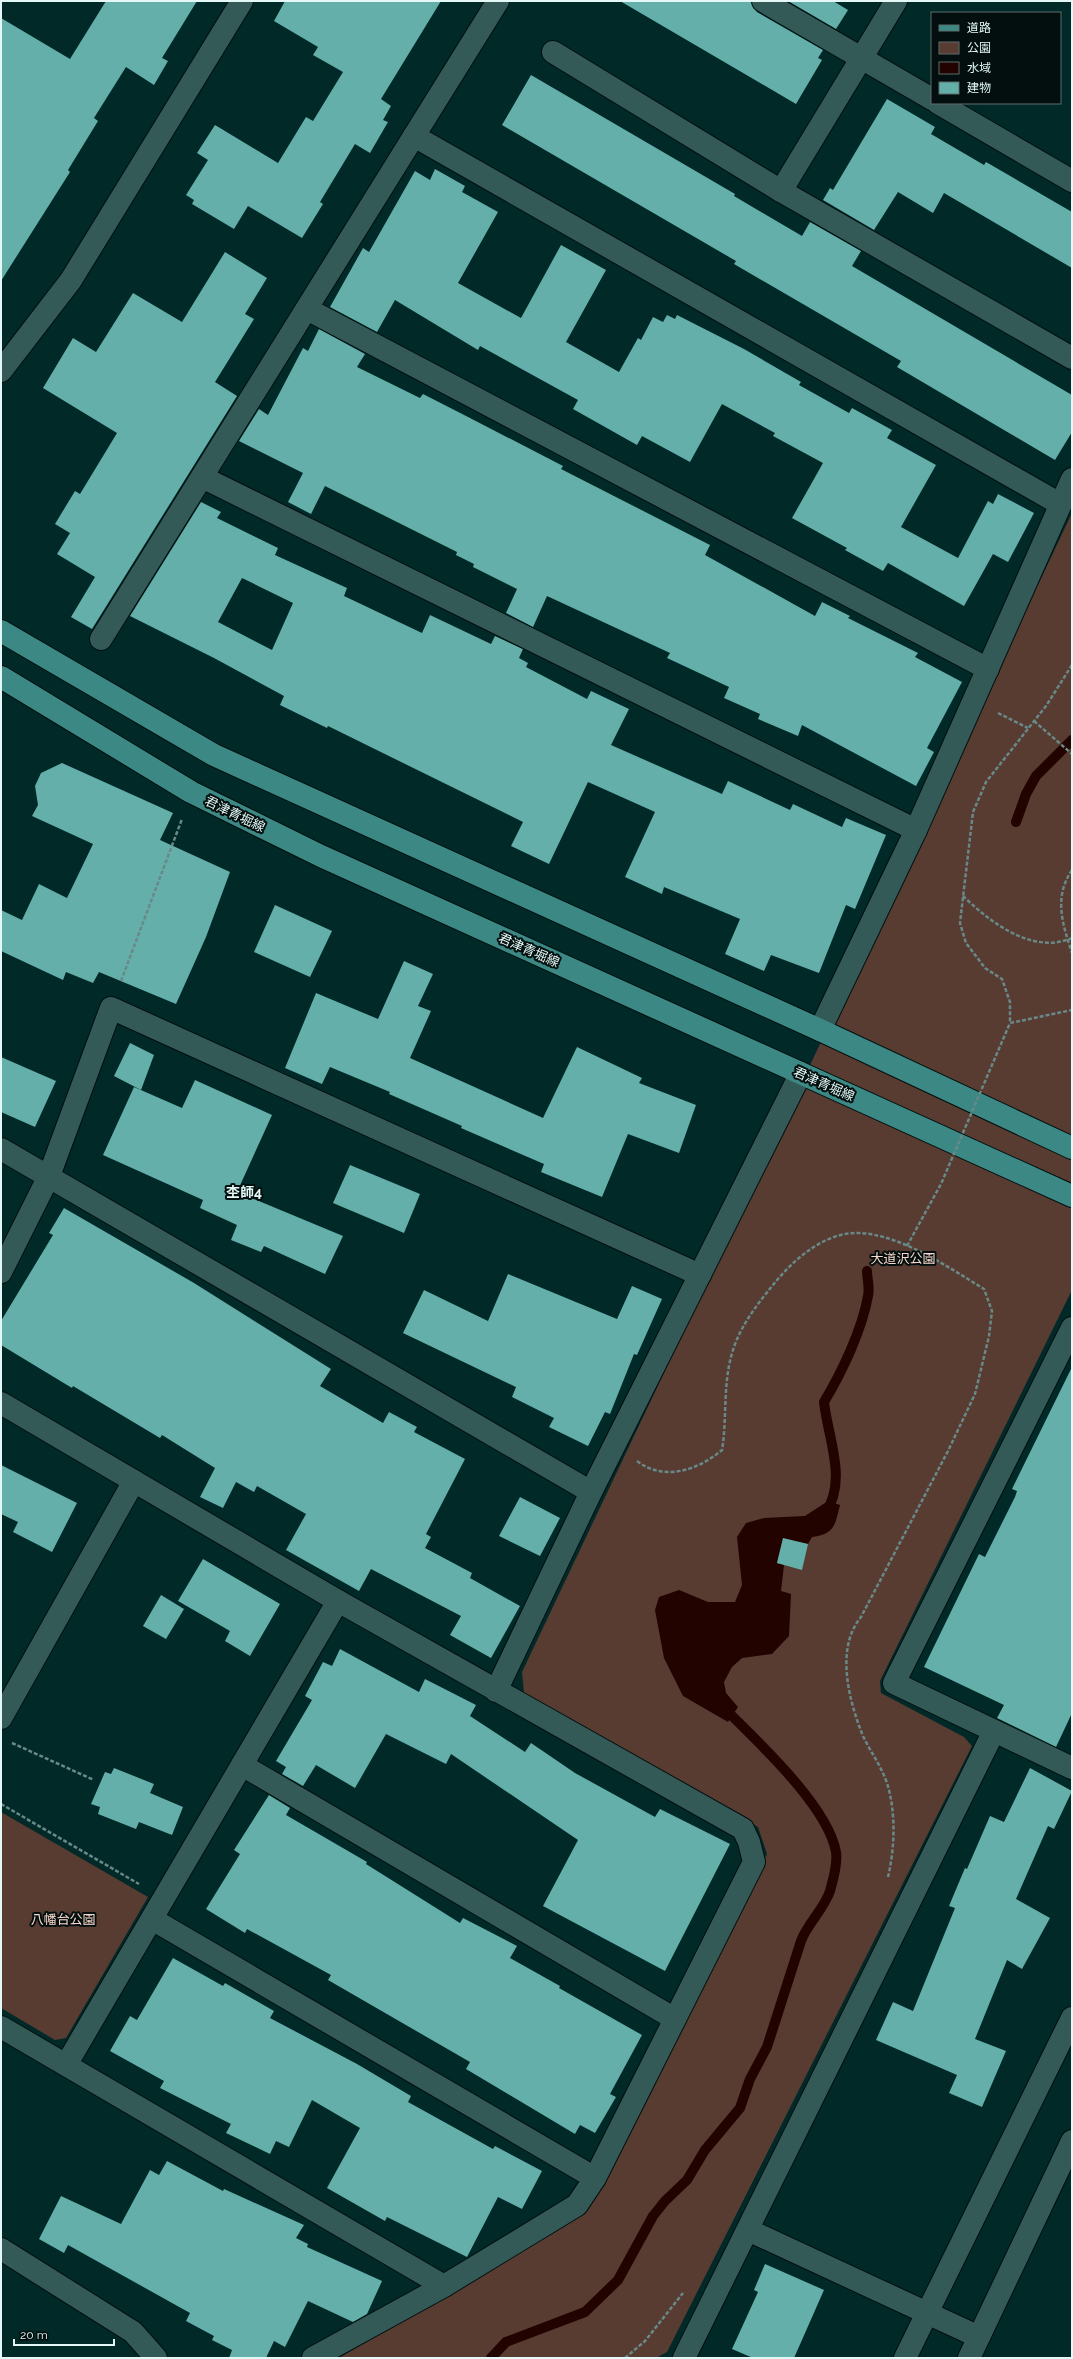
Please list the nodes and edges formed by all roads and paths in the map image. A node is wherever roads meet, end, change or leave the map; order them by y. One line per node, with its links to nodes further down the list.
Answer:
1 (242, 1): 14 (street)
2 (498, 1): 9 (street)
3 (763, 1): 6 (street)
4 (896, 1): 6 (street)
5 (553, 52): 11 (street)
6 (861, 58): 7 (street); 11 (street)
7 (931, 98)
8 (940, 104): 10 (street)
9 (414, 136): 12 (street); 17 (street)
10 (1072, 181)
11 (781, 191): 13 (street)
12 (307, 309): 15 (street); 21 (street)
13 (1072, 358)
14 (1, 371)
15 (202, 477): 19 (street); 28 (street)
16 (1072, 479): 17 (street)
17 (1060, 504): 21 (street)
18 (1, 631): 37 (main road)
19 (101, 639)
20 (1072, 665): 24 (path)
21 (988, 669): 23 (street)
22 (1, 677): 38 (main road, 君津青堀線)
23 (975, 700): 25 (path); 28 (street)
24 (1034, 721): 25 (path); 26 (path)
25 (1028, 728): 30 (path)
26 (1072, 754)
27 (184, 814): 34 (path)
28 (916, 830): 37 (street)
29 (1072, 870): 32 (path)
30 (963, 896): 32 (path); 36 (path)
31 (1072, 938): 32 (path)
32 (1068, 940): 33 (path)
33 (1072, 953)
34 (111, 1008): 41 (street); 45 (street)
35 (1072, 1010): 36 (path)
36 (1010, 1023): 43 (path, bridge)
37 (820, 1030): 39 (main road)
38 (801, 1073): 42 (main road, 君津青堀線); 45 (street)
39 (1072, 1148)
40 (1, 1150): 41 (street)
41 (49, 1176): 44 (street); 50 (street)
42 (1072, 1196)
43 (907, 1246): 48 (path); 60 (path)
44 (1, 1272)
45 (700, 1275): 48 (street)
46 (1072, 1328): 54 (street)
47 (1, 1403): 49 (street)
48 (614, 1444): 50 (street)
49 (134, 1481): 51 (street); 53 (street)
50 (591, 1492): 52 (street)
51 (338, 1601): 52 (street); 56 (street)
52 (496, 1691): 64 (street)
53 (1, 1718)
54 (994, 1731): 57 (street); 69 (street)
55 (16, 1745): 58 (path)
56 (242, 1765): 61 (street); 64 (street)
57 (1072, 1768)
58 (94, 1780)
59 (1, 1804): 61 (path)
60 (886, 1882)
61 (164, 1899): 62 (street)
62 (152, 1919): 66 (street); 68 (street)
63 (1072, 2018): 73 (street)
64 (675, 2019): 68 (street)
65 (1, 2027): 66 (street)
66 (66, 2065): 71 (street)
67 (1072, 2141): 74 (street)
68 (595, 2178): 71 (street)
69 (748, 2230): 73 (street); 78 (street)
70 (1, 2249): 75 (street)
71 (444, 2286): 76 (street)
72 (688, 2286): 77 (path)
73 (928, 2314): 74 (street); 79 (street)
74 (979, 2337): 80 (street)
75 (156, 2358)
76 (313, 2358)
77 (625, 2358)
78 (684, 2358)
79 (905, 2358)
80 (969, 2358)

